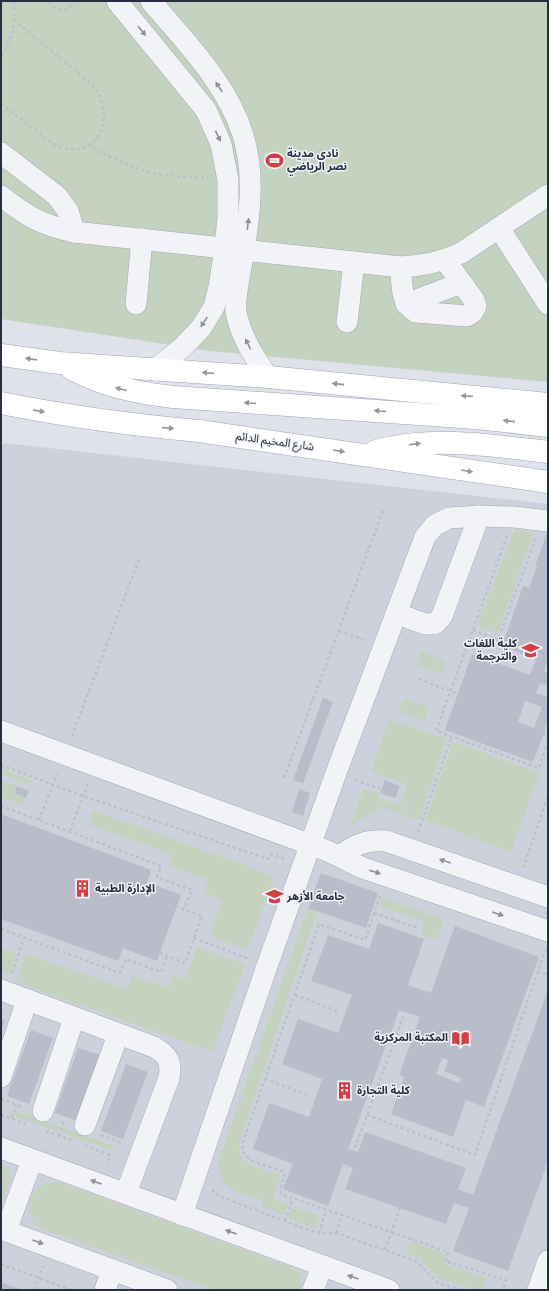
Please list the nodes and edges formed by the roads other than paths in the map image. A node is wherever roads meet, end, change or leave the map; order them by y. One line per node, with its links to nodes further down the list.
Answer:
1 (117, 1): 9 (lane, one-way to 9)
2 (151, 1): 9 (lane, one-way to 2)
3 (1, 153): 7 (lane)
4 (1, 196): 7 (lane)
5 (545, 203): 6 (lane)
6 (499, 228): 10 (lane); 16 (lane)
7 (74, 232): 8 (lane)
8 (142, 239): 9 (lane); 14 (lane)
9 (235, 249): 11 (lane); 20 (lane, one-way to 20); 21 (lane, one-way to 9)
10 (445, 260): 12 (lane); 13 (lane)
11 (354, 262): 12 (lane); 17 (lane)
12 (401, 268): 15 (lane)
13 (461, 283): 15 (lane); 15 (lane)
14 (136, 304)
15 (406, 304)
16 (548, 304)
17 (347, 322)
18 (1, 355): 19 (main road, one-way to 18)
19 (60, 363): 20 (main road); 24 (main road, one-way to 19)
20 (154, 370): 21 (main road, one-way to 20)
21 (268, 377): 23 (main road, one-way to 21)
22 (1, 403): 26 (main road, شارع المخيم الدائم, one-way to 26)
23 (548, 404)
24 (548, 426)
25 (548, 452): 26 (main road, one-way to 25)
26 (363, 455): 27 (main road, شارع المخيم الدائم, one-way to 27)
27 (548, 482)
28 (479, 516): 29 (lane); 30 (lane); 30 (lane)
29 (545, 520)
30 (396, 613): 32 (lane)
31 (1, 731): 32 (lane)
32 (310, 844): 33 (lane); 48 (lane)
33 (340, 856): 34 (lane, one-way to 33); 36 (lane, one-way to 36)
34 (467, 869): 35 (lane); 36 (lane)
35 (548, 897)
36 (456, 899): 37 (lane, one-way to 37)
37 (547, 940)
38 (3, 991): 39 (lane)
39 (27, 1000): 40 (lane); 42 (lane)
40 (74, 1018): 41 (lane); 43 (lane)
41 (118, 1035): 44 (lane); 47 (lane)
42 (1, 1077)
43 (40, 1123)
44 (80, 1137)
45 (1, 1148): 46 (lane)
46 (32, 1160): 47 (lane, one-way to 46); 49 (lane)
47 (126, 1193): 48 (lane)
48 (182, 1215): 51 (lane, one-way to 48)
49 (4, 1230): 52 (lane, one-way to 52)
50 (548, 1261): 57 (lane)
51 (322, 1266): 55 (lane); 56 (lane, one-way to 51)
52 (112, 1270): 53 (lane); 54 (lane)
53 (105, 1290)
54 (167, 1290)
55 (314, 1290)
56 (390, 1290)
57 (538, 1290)

